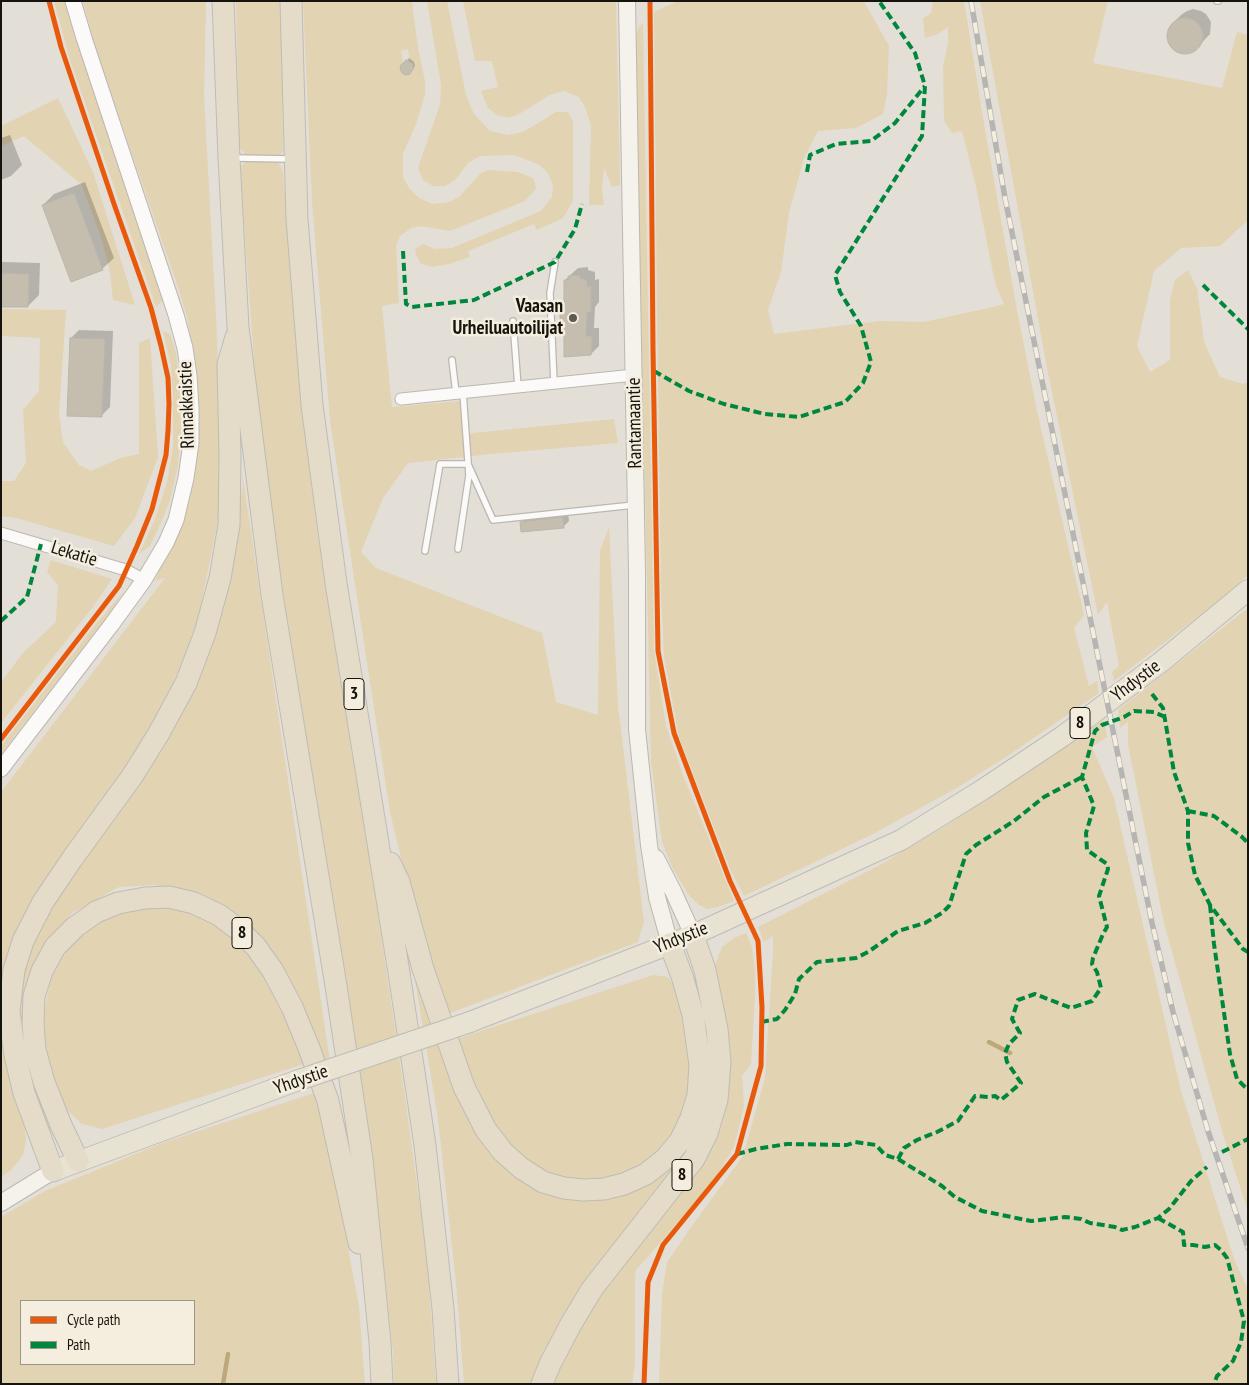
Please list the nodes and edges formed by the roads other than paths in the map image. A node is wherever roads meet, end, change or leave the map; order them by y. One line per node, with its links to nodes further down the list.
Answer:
1 (73, 1): 21 (street, Rinnakkaistie)
2 (223, 1): 5 (highway)
3 (291, 1): 6 (highway, 3)
4 (628, 1): 11 (main road, Rantamaantie)
5 (229, 158): 6 (lane); 9 (highway)
6 (296, 159): 24 (highway, 3)
7 (555, 262): 12 (lane)
8 (513, 321): 13 (lane)
9 (238, 327): 29 (highway); 32 (highway)
10 (452, 360): 14 (lane)
11 (634, 375): 12 (street); 17 (main road, Rantamaantie)
12 (554, 383): 13 (street)
13 (518, 387): 14 (street)
14 (460, 393): 15 (street); 16 (lane)
15 (401, 399)
16 (468, 464): 17 (lane); 19 (lane); 20 (lane)
17 (636, 505): 25 (main road, Rantamaantie)
18 (1, 533): 21 (street, Lekatie)
19 (458, 549)
20 (425, 551)
21 (144, 580): 23 (street, Rinnakkaistie)
22 (1248, 590): 26 (highway, Yhdystie / 8)
23 (1, 769)
24 (378, 838): 27 (highway); 34 (highway, 3)
25 (649, 845): 26 (main road, Rantamaantie); 27 (main road, Rantamaantie)
26 (693, 935): 27 (highway, Yhdystie / 8); 35 (highway, 8)
27 (670, 944): 28 (highway, Yhdystie / 8, bridge)
28 (78, 1161): 29 (highway, Yhdystie); 32 (highway, 8)
29 (53, 1170): 30 (main road); 31 (main road)
30 (1, 1192)
31 (1, 1203)
32 (380, 1342): 33 (highway)
33 (382, 1384)
34 (448, 1384)
35 (542, 1384)

